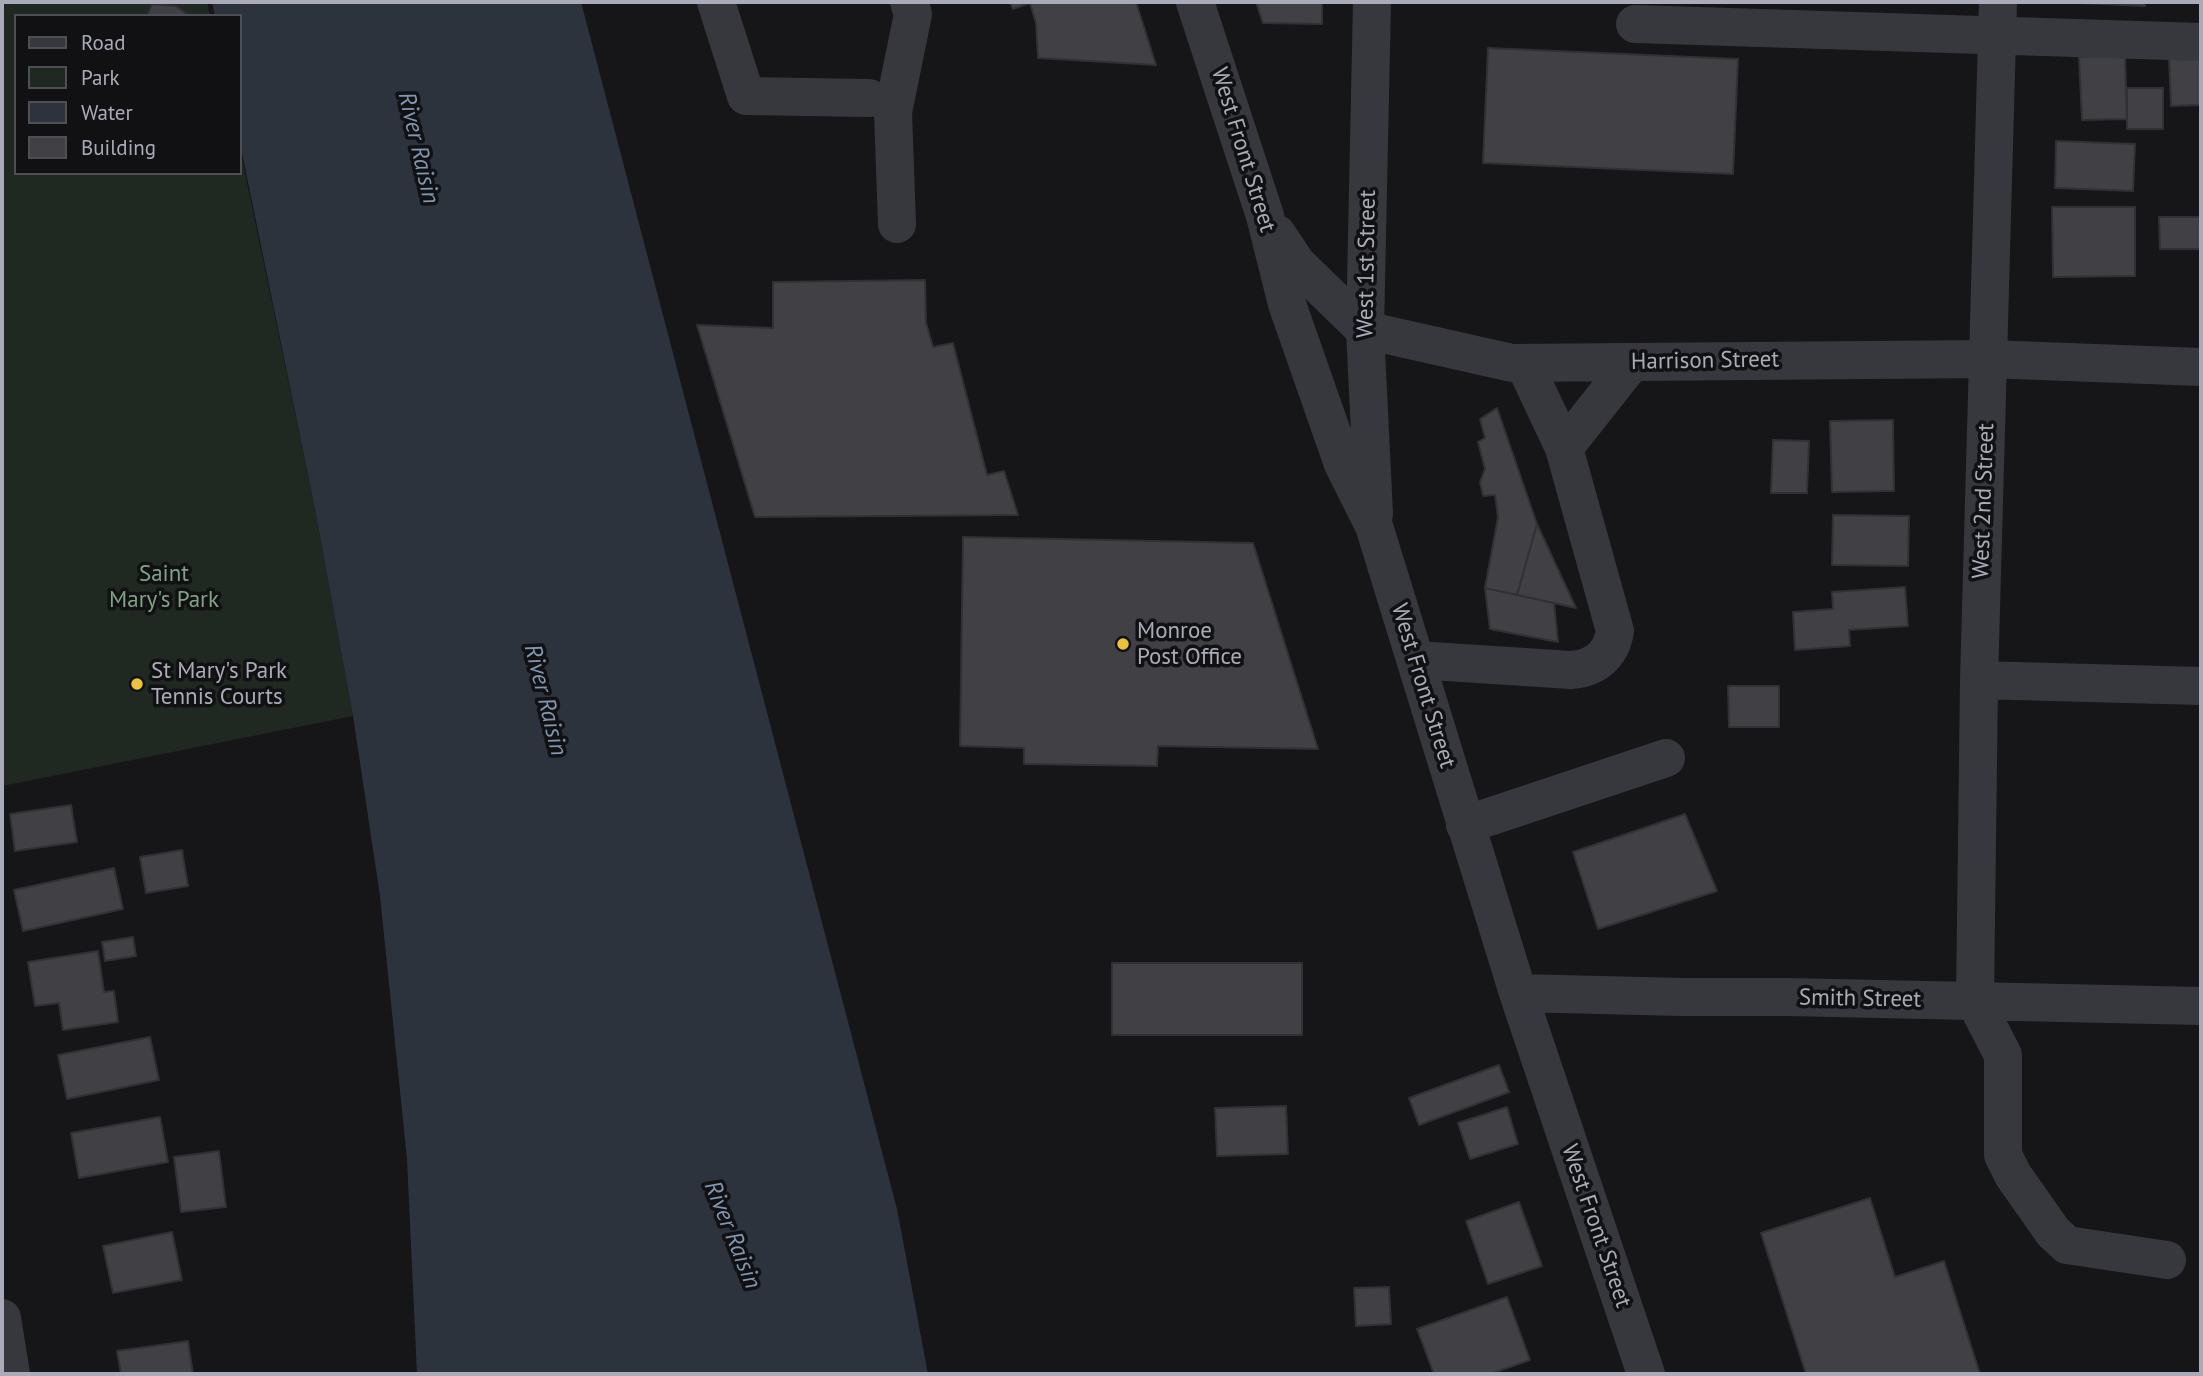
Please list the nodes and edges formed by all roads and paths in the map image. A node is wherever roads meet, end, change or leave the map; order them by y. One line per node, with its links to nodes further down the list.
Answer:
1 (716, 2): 8 (street)
2 (909, 2): 10 (street)
3 (1195, 2): 9 (street, West Front Street)
4 (1372, 2): 11 (street, West 1st Street)
5 (1997, 18): 6 (street); 7 (street); 12 (street, West 2nd Street)
6 (1635, 24)
7 (2201, 42)
8 (869, 97)
9 (1265, 215): 11 (street); 17 (street, West Front Street)
10 (897, 223)
11 (1365, 330): 14 (street, Harrison Street); 17 (street, West 1st Street)
12 (1988, 359): 13 (street, Harrison Street); 15 (street, Harrison Street); 19 (street, West 2nd Street)
13 (1632, 362): 14 (street, Harrison Street); 16 (street)
14 (1524, 363): 16 (street)
15 (2201, 367)
16 (1564, 448): 18 (street)
17 (1374, 526): 18 (street, West Front Street)
18 (1416, 660): 22 (street, West Front Street)
19 (1979, 680): 20 (street); 24 (street, West 2nd Street)
20 (2201, 686)
21 (1666, 758): 22 (street)
22 (1465, 824): 23 (street, West Front Street)
23 (1518, 993): 24 (street, Smith Street); 29 (street, West Front Street)
24 (1975, 1001): 25 (street, Smith Street); 26 (street)
25 (2201, 1006)
26 (2166, 1260)
27 (2, 1318): 28 (street)
28 (11, 1374)
29 (1646, 1374)

